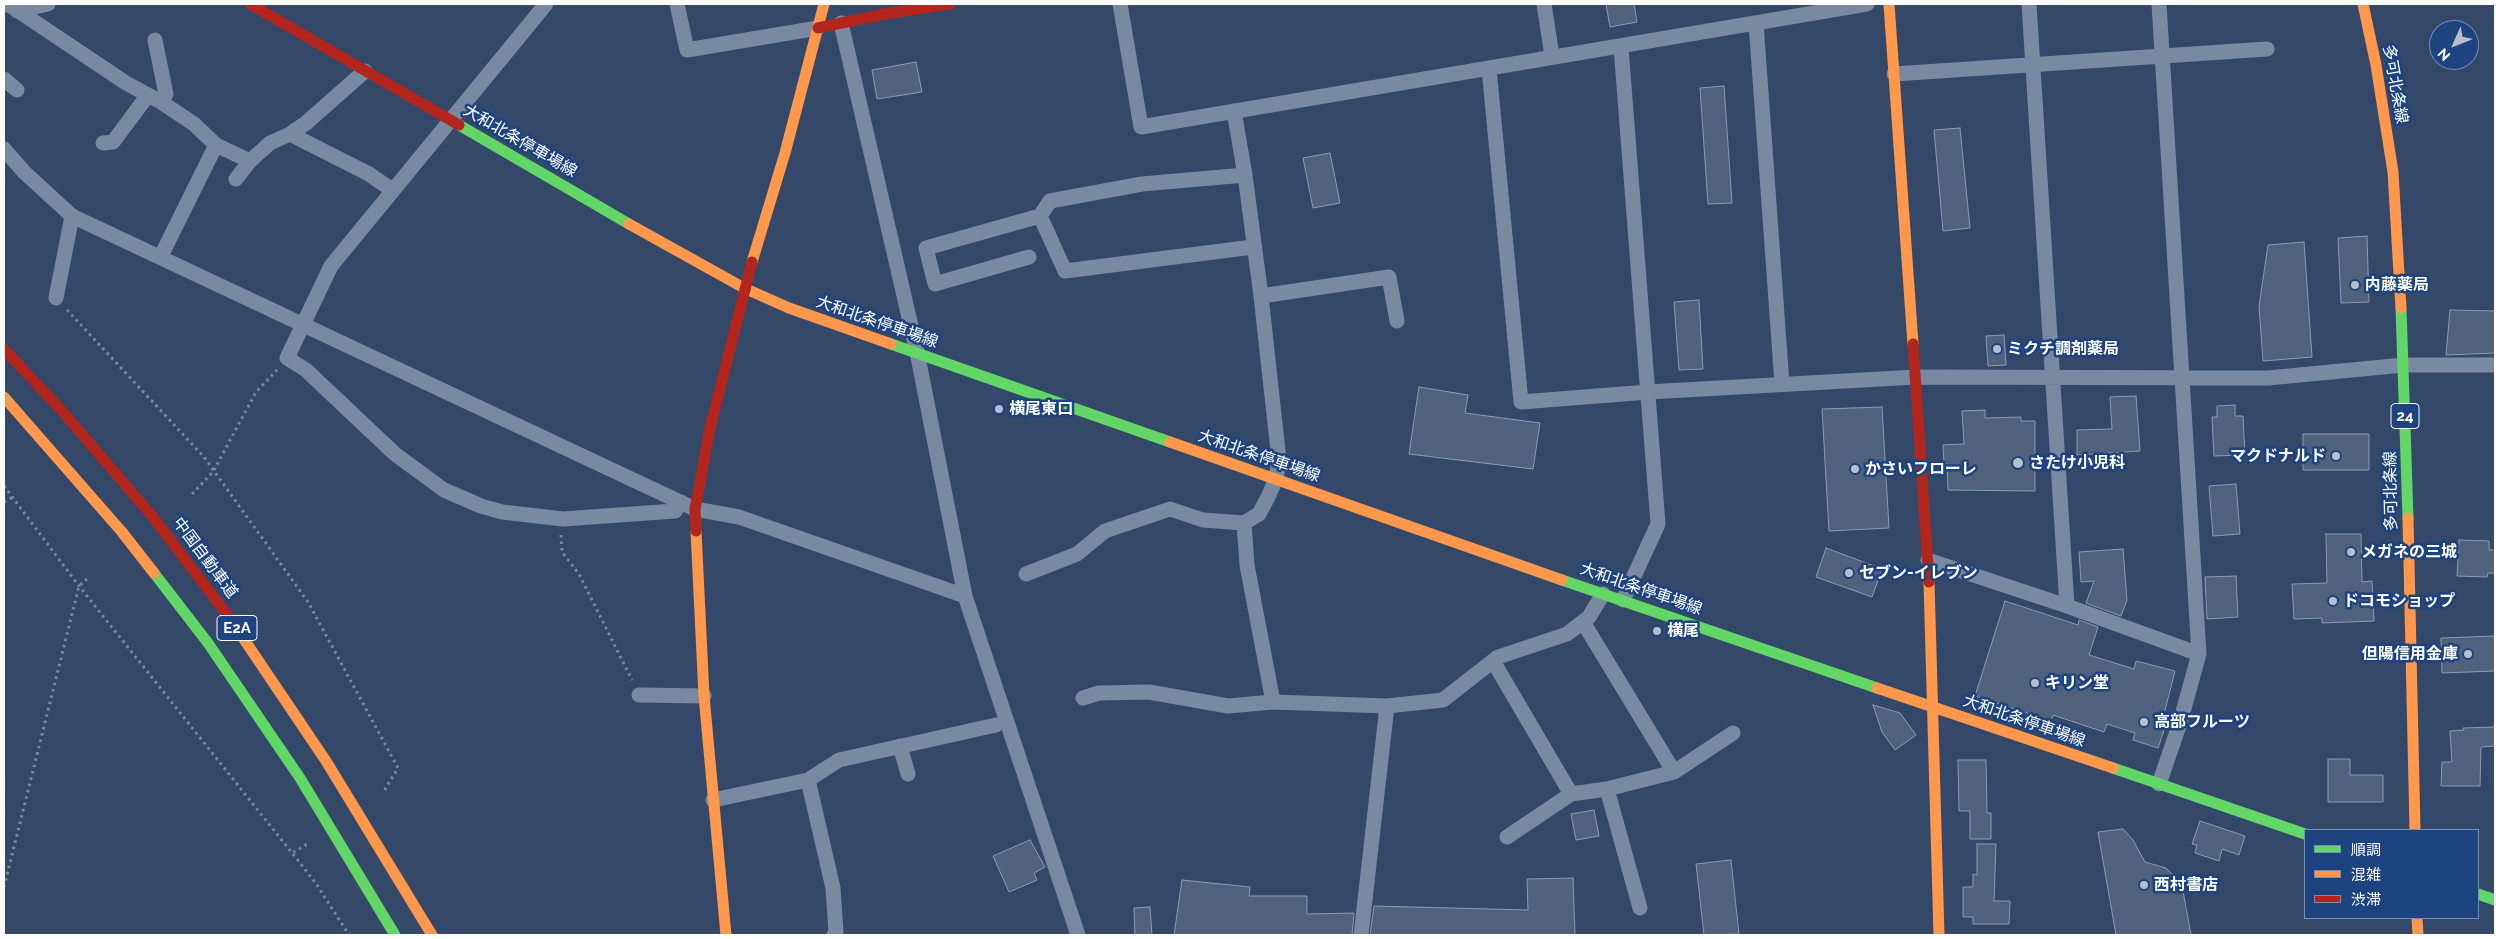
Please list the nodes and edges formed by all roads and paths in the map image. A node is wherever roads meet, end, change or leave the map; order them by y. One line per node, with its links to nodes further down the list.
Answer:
1 (48, 4): 14 (street)
2 (250, 4): 25 (main road, 大和北条停車場線)
3 (546, 4): 31 (street)
4 (677, 4): 17 (street)
5 (824, 4): 17 (main road)
6 (950, 4): 15 (main road)
7 (1120, 4): 30 (street)
8 (1544, 4): 21 (street)
9 (1867, 4): 16 (street)
10 (1889, 4): 26 (main road)
11 (2029, 4): 23 (street)
12 (2159, 4): 22 (street)
13 (2363, 4): 53 (main road, 多可北条線 / 24)
14 (9, 6): 29 (street)
15 (841, 24): 17 (main road); 51 (street)
16 (1756, 24): 19 (street); 58 (street)
17 (818, 28): 45 (main road)
18 (154, 40): 29 (street)
19 (1621, 47): 21 (street); 59 (street)
20 (2267, 49): 22 (street)
21 (1552, 56): 24 (street)
22 (2162, 56): 23 (street); 57 (street)
23 (2034, 65): 26 (street); 56 (street)
24 (1489, 69): 30 (street); 59 (street)
25 (365, 71): 31 (main road, 大和北条停車場線); 32 (street)
26 (1894, 74): 55 (main road)
27 (4, 79): 28 (street)
28 (17, 90)
29 (155, 98): 33 (street); 34 (street)
30 (1234, 111): 37 (street)
31 (451, 119): 39 (street); 45 (main road, 大和北条停車場線)
32 (290, 134): 36 (street); 39 (street)
33 (103, 143)
34 (216, 145): 36 (street); 43 (street)
35 (4, 149): 40 (street)
36 (250, 161): 38 (street)
37 (1246, 175): 41 (street); 42 (street)
38 (236, 179)
39 (392, 190): 49 (street)
40 (72, 216): 43 (street); 47 (street)
41 (1040, 216): 42 (street); 44 (street)
42 (1253, 247): 46 (street)
43 (162, 256): 49 (street)
44 (1029, 257)
45 (744, 288): 51 (main road, 大和北条停車場線); 68 (main road)
46 (1261, 296): 48 (street); 62 (street)
47 (56, 298): 61 (path)
48 (1397, 321)
49 (304, 324): 52 (street); 67 (street)
50 (4, 349): 111 (main road, 中国自動車道 / E2A)
51 (916, 352): 62 (main road, 大和北条停車場線); 76 (street)
52 (287, 358): 61 (path); 69 (street)
53 (2404, 365): 54 (street); 57 (street); 99 (main road, 多可北条線 / 24)
54 (2495, 365)
55 (1916, 377): 56 (street); 58 (street); 71 (main road)
56 (2052, 377): 57 (street); 78 (street)
57 (2183, 377): 80 (street)
58 (1782, 384): 59 (street)
59 (1648, 392): 77 (street)
60 (4, 397): 110 (main road, E2A)
61 (213, 472): 64 (path); 96 (path)
62 (1276, 478): 70 (street); 75 (main road, 大和北条停車場線)
63 (4, 486): 65 (path)
64 (192, 494)
65 (13, 497): 66 (path); 74 (path)
66 (4, 502)
67 (681, 502): 68 (street); 69 (street)
68 (695, 509): 76 (street); 83 (main road)
69 (563, 519): 82 (path)
70 (1244, 523): 72 (street); 85 (street)
71 (1928, 560): 78 (street); 87 (main road)
72 (1026, 574)
73 (87, 579): 74 (path)
74 (79, 586): 103 (path); 104 (path)
75 (1604, 594): 77 (main road, 大和北条停車場線); 79 (street)
76 (965, 596): 114 (street)
77 (1624, 600): 87 (main road, 大和北条停車場線)
78 (2066, 606): 80 (street)
79 (1583, 622): 81 (street); 91 (street)
80 (2199, 654): 94 (street)
81 (1492, 661): 86 (street); 97 (street)
82 (639, 695): 83 (street)
83 (704, 696): 98 (main road)
84 (1083, 698): 85 (street)
85 (1273, 702): 86 (street)
86 (1387, 706): 115 (street)
87 (1934, 708): 94 (main road, 大和北条停車場線); 116 (main road)
88 (996, 725): 90 (street)
89 (1733, 733): 91 (street)
90 (900, 746): 92 (street); 93 (street)
91 (1674, 772): 95 (street)
92 (908, 774)
93 (808, 780): 98 (street); 113 (street)
94 (2159, 784): 100 (main road, 大和北条停車場線)
95 (1607, 789): 97 (street); 107 (street)
96 (384, 791)
97 (1571, 794): 101 (street)
98 (713, 800): 112 (main road)
99 (2415, 829)
100 (2304, 834)
101 (1506, 837)
102 (309, 843): 103 (path)
103 (292, 853): 109 (path)
104 (4, 887)
105 (2479, 894): 106 (main road)
106 (2495, 900)
107 (1640, 908)
108 (2417, 919): 117 (main road)
109 (349, 935)
110 (395, 935)
111 (432, 935)
112 (726, 935)
113 (834, 935)
114 (1078, 935)
115 (1361, 935)
116 (1939, 935)
117 (2418, 935)

